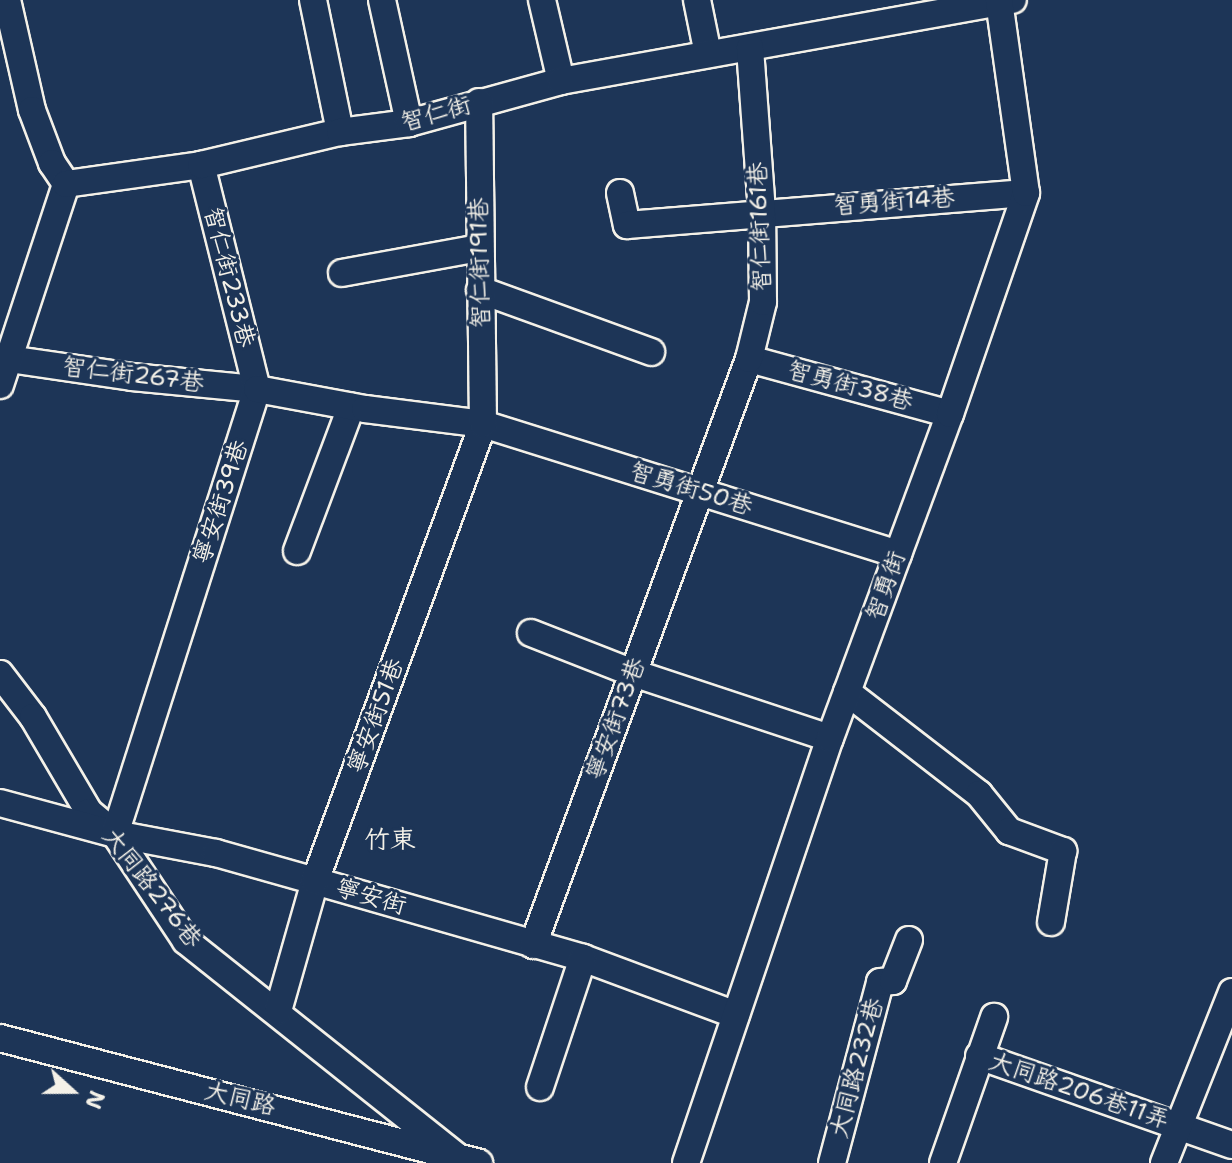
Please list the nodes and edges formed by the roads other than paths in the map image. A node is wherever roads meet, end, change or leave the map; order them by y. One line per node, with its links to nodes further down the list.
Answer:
1 (7, 0): 15 (street)
2 (313, 0): 13 (street)
3 (382, 0): 12 (street)
4 (542, 0): 10 (street)
5 (697, 0): 9 (street)
6 (1004, 1): 7 (street, 智仁街); 17 (street, 智勇街)
7 (867, 12): 8 (street, 智仁街)
8 (750, 47): 9 (street, 智仁街); 18 (street, 智仁街161巷)
9 (708, 54): 10 (street, 智仁街)
10 (561, 81): 11 (street, 智仁街)
11 (479, 102): 12 (street, 智仁街); 19 (street, 智仁街191巷)
12 (409, 123): 13 (street, 智仁街)
13 (340, 132): 14 (street, 智仁街)
14 (201, 165): 15 (street, 智仁街); 26 (street, 智仁街233巷)
15 (66, 184): 23 (street)
16 (620, 193): 18 (street, 智勇街14巷)
17 (1026, 193): 18 (street, 智勇街14巷); 28 (street, 智勇街)
18 (762, 212): 24 (street, 智仁街161巷)
19 (479, 248): 20 (street); 21 (street, 智仁街191巷)
20 (342, 273)
21 (480, 290): 22 (street); 29 (street, 智仁街191巷)
22 (651, 352)
23 (9, 359): 25 (street); 26 (street, 智仁街267巷)
24 (749, 359): 28 (street, 智勇街38巷); 30 (street, 智仁街161巷)
25 (0, 385)
26 (257, 389): 27 (street); 39 (street, 寧安街39巷)
27 (351, 407): 29 (street); 31 (street)
28 (950, 414): 32 (street, 智勇街)
29 (483, 424): 30 (street, 智勇街50巷); 40 (street, 寧安街51巷)
30 (700, 493): 32 (street, 智勇街50巷); 34 (street, 寧安街73巷)
31 (297, 551)
32 (898, 554): 36 (street, 智勇街)
33 (531, 633): 34 (street)
34 (633, 673): 37 (street); 43 (street, 寧安街73巷)
35 (0, 674): 39 (street, 大同路276巷)
36 (847, 692): 37 (street, 智勇街); 41 (street)
37 (830, 738): 47 (street, 智勇街)
38 (0, 803): 39 (street, 寧安街)
39 (115, 834): 40 (street, 寧安街); 46 (street, 大同路276巷)
40 (315, 881): 43 (street, 寧安街); 46 (street, 寧安街51巷)
41 (1051, 922)
42 (909, 940): 56 (street, 大同路232巷)
43 (533, 945): 44 (street, 寧安街)
44 (583, 958): 47 (street, 寧安街); 51 (street)
45 (1232, 992): 52 (street)
46 (278, 1011): 54 (street, 大同路276巷)
47 (736, 1015): 55 (street, 智勇街)
48 (994, 1017): 50 (street)
49 (0, 1038): 54 (street, 大同路)
50 (979, 1056): 52 (street, 大同路206巷11弄); 57 (street)
51 (540, 1087)
52 (1180, 1126): 53 (street, 大同路206巷11弄); 58 (street)
53 (1232, 1145)
54 (467, 1159)
55 (686, 1163)
56 (832, 1163)
57 (943, 1163)
58 (1164, 1163)

